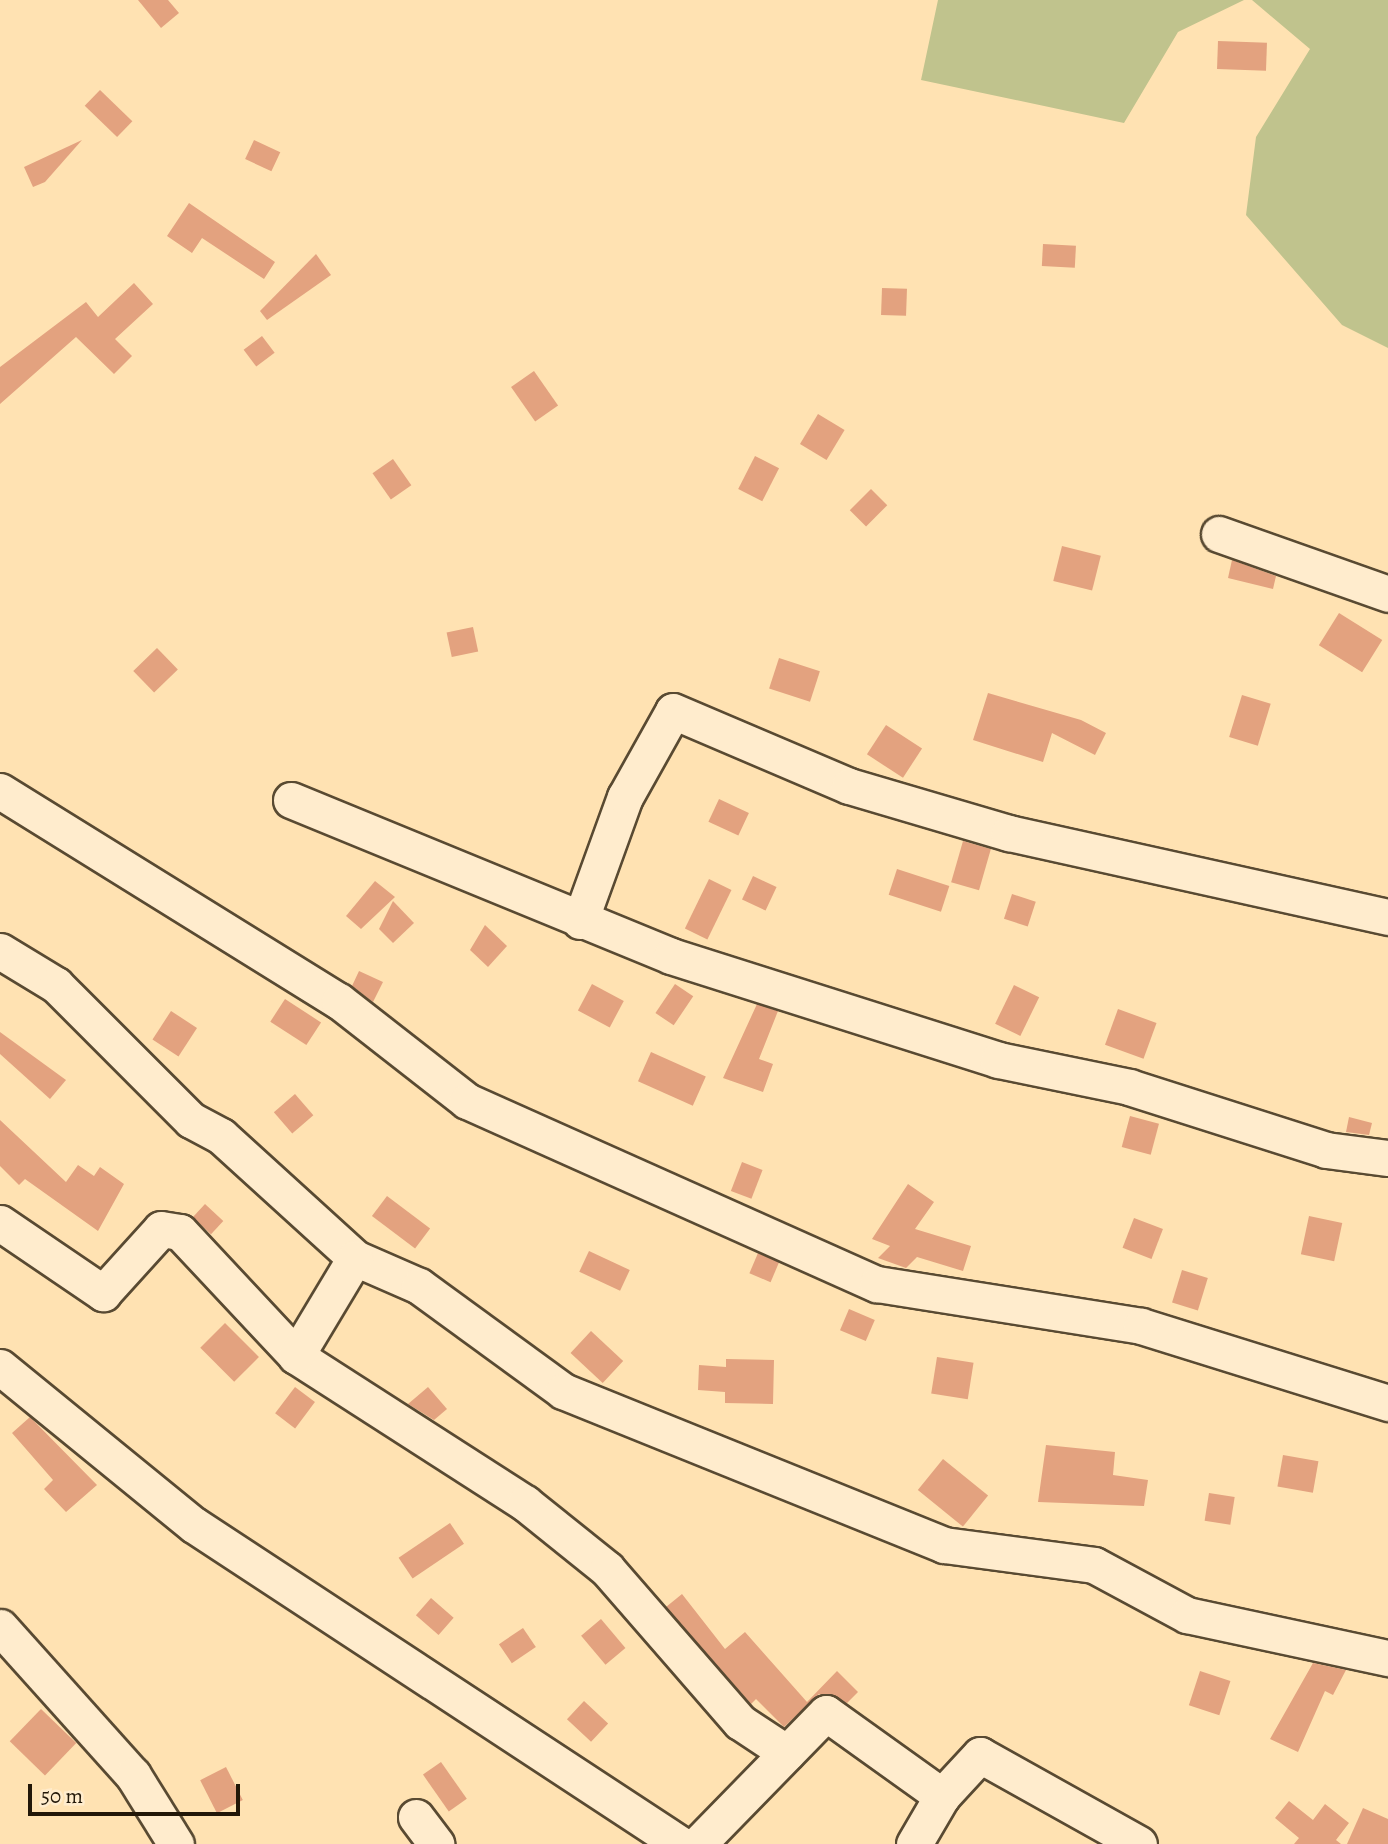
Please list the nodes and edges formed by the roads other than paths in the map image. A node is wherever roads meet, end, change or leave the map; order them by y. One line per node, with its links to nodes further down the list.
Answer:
1 (1219, 534): 2 (street)
2 (1388, 594)
3 (0, 791): 13 (street)
4 (291, 800): 6 (street)
5 (1388, 917): 6 (street)
6 (580, 921): 8 (street)
7 (0, 951): 10 (street)
8 (1388, 1158)
9 (0, 1223): 11 (street)
10 (355, 1258): 11 (street); 15 (street)
11 (296, 1356): 16 (street)
12 (0, 1367): 19 (street)
13 (1388, 1403)
14 (0, 1627): 18 (street)
15 (1388, 1658)
16 (787, 1753): 17 (street); 20 (street)
17 (942, 1796): 21 (street); 22 (street)
18 (176, 1844)
19 (680, 1844)
20 (698, 1844)
21 (914, 1844)
22 (1139, 1844)

